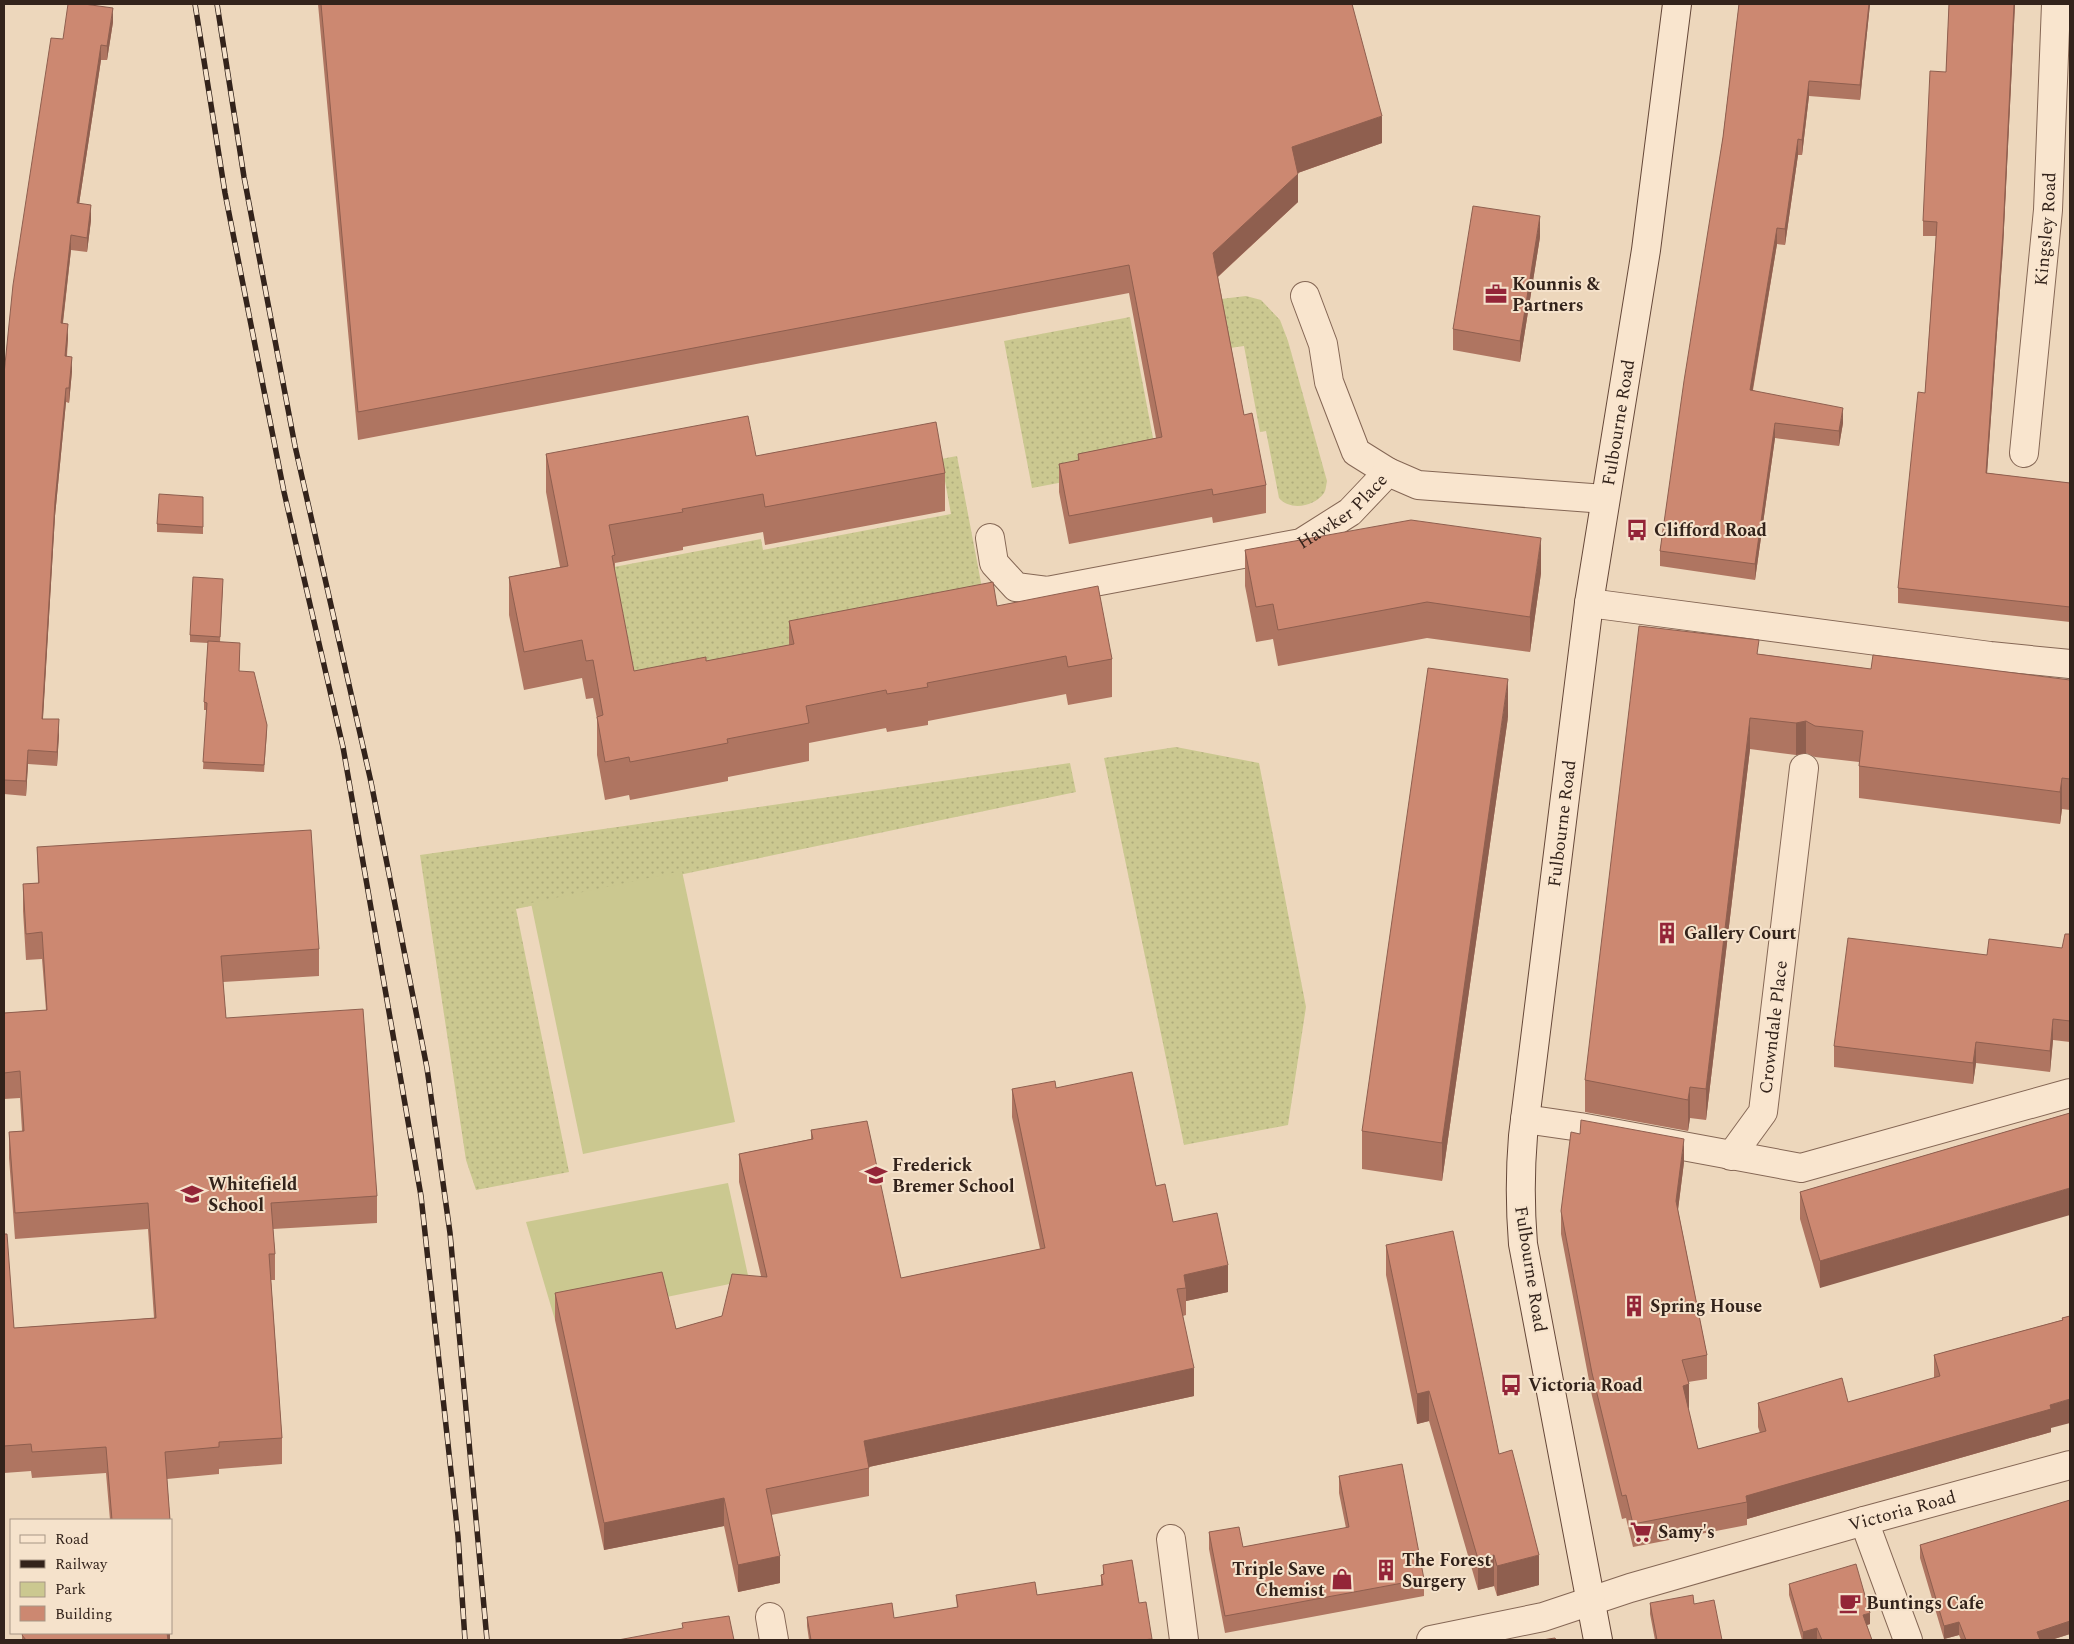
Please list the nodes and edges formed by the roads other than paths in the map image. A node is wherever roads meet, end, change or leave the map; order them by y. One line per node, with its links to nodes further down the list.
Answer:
1 (1677, 4): 6 (street, Fulbourne Road)
2 (2056, 4): 4 (street, Kingsley Road)
3 (1305, 296): 5 (street)
4 (2024, 453)
5 (1388, 472): 6 (street, Hawker Place); 7 (street, Hawker Place)
6 (1605, 499): 8 (street, Fulbourne Road)
7 (990, 538)
8 (1588, 602): 9 (street); 12 (street, Fulbourne Road)
9 (2070, 664)
10 (1804, 768): 13 (street, Crowndale Place)
11 (2070, 1093): 13 (street)
12 (1525, 1119): 13 (street); 17 (street, Fulbourne Road)
13 (1731, 1156)
14 (2070, 1465): 15 (street, Victoria Road)
15 (1864, 1521): 17 (street, Victoria Road); 21 (street)
16 (1171, 1539): 18 (street)
17 (1591, 1601): 19 (street, Victoria Road); 20 (street, Fulbourne Road)
18 (1184, 1640)
19 (1431, 1640)
20 (1598, 1640)
21 (1908, 1640)

